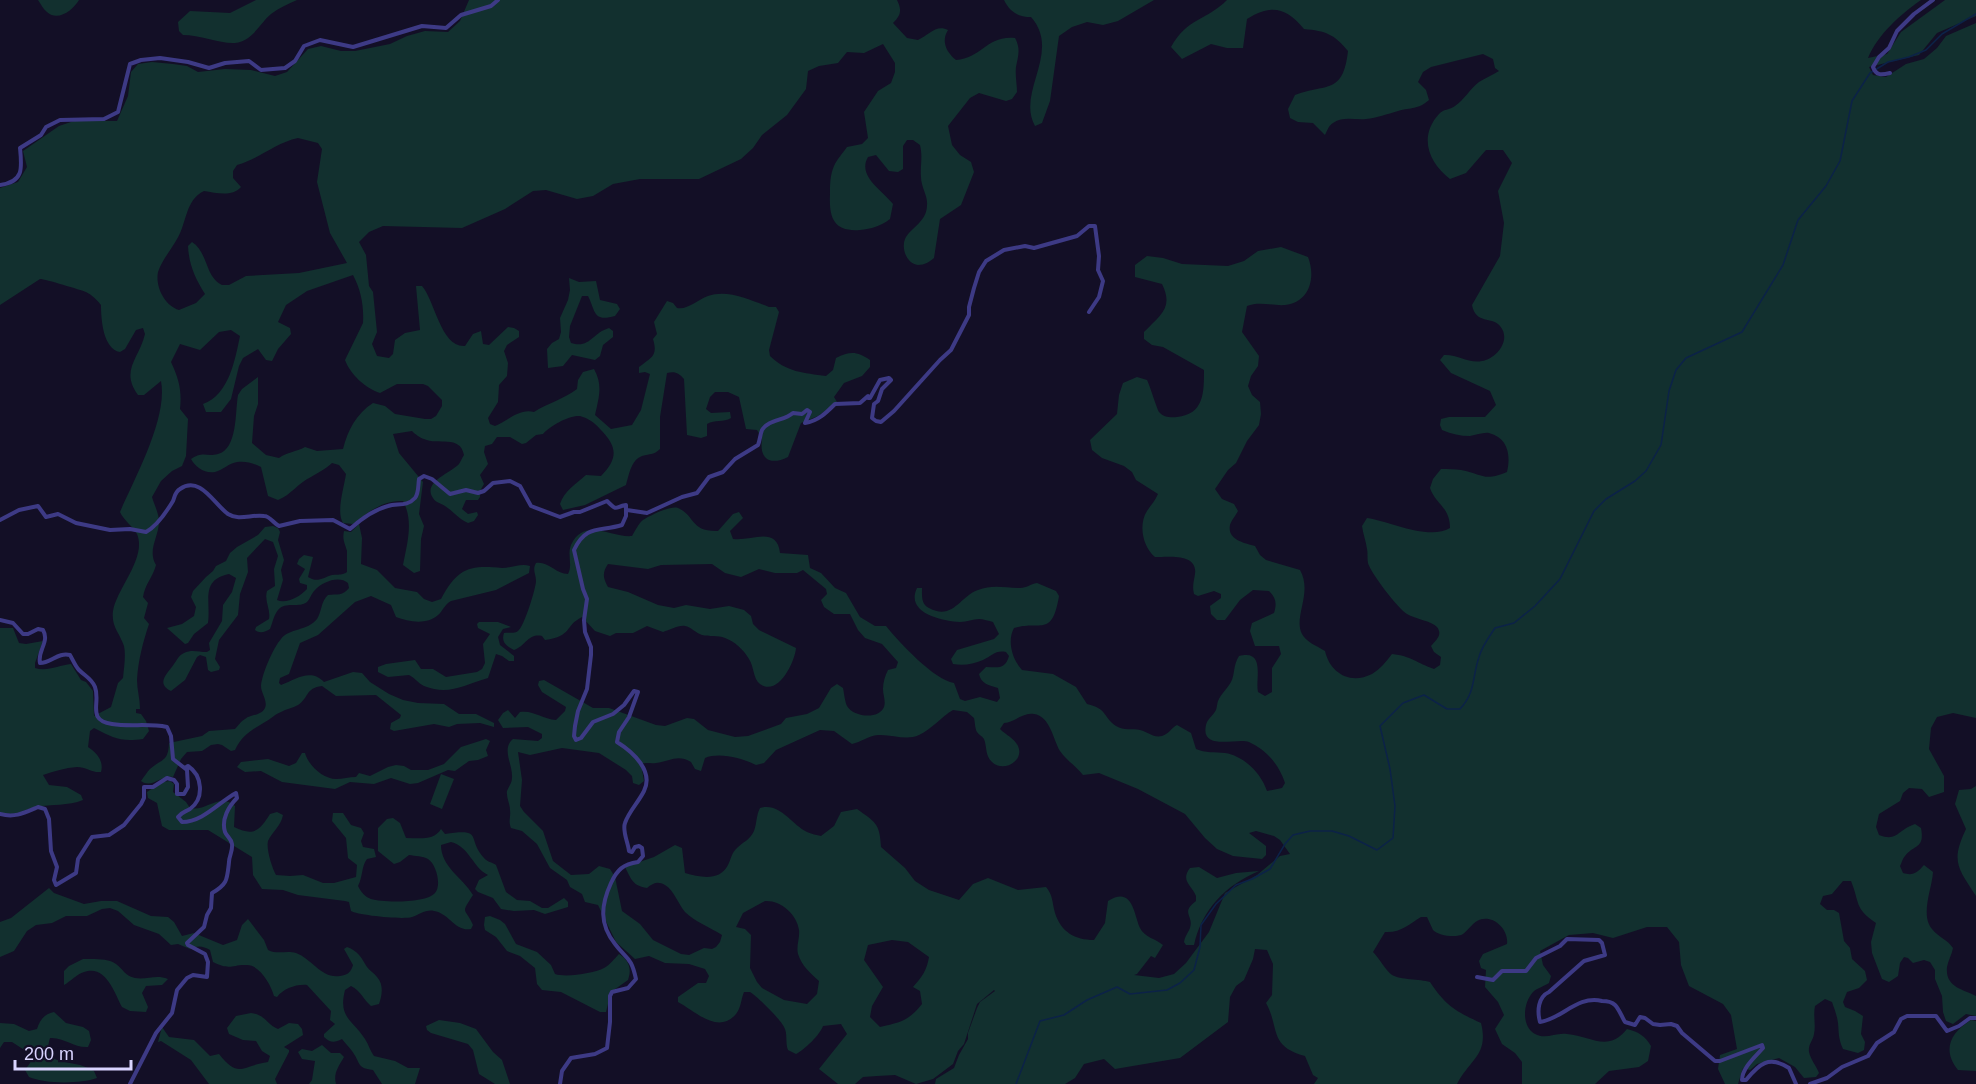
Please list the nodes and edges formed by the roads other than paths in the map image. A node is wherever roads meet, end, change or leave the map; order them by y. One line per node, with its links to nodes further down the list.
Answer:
1 (498, 0): 4 (street)
2 (1933, 0): 3 (street)
3 (1890, 73)
4 (0, 185)
5 (1089, 312): 6 (street)
6 (627, 510): 7 (street); 14 (street)
7 (0, 520)
8 (0, 620): 9 (street)
9 (185, 769): 10 (street); 13 (street)
10 (0, 814)
11 (1477, 977): 15 (street)
12 (1976, 1018): 16 (street)
13 (130, 1084)
14 (560, 1084)
15 (1796, 1084)
16 (1809, 1084)

